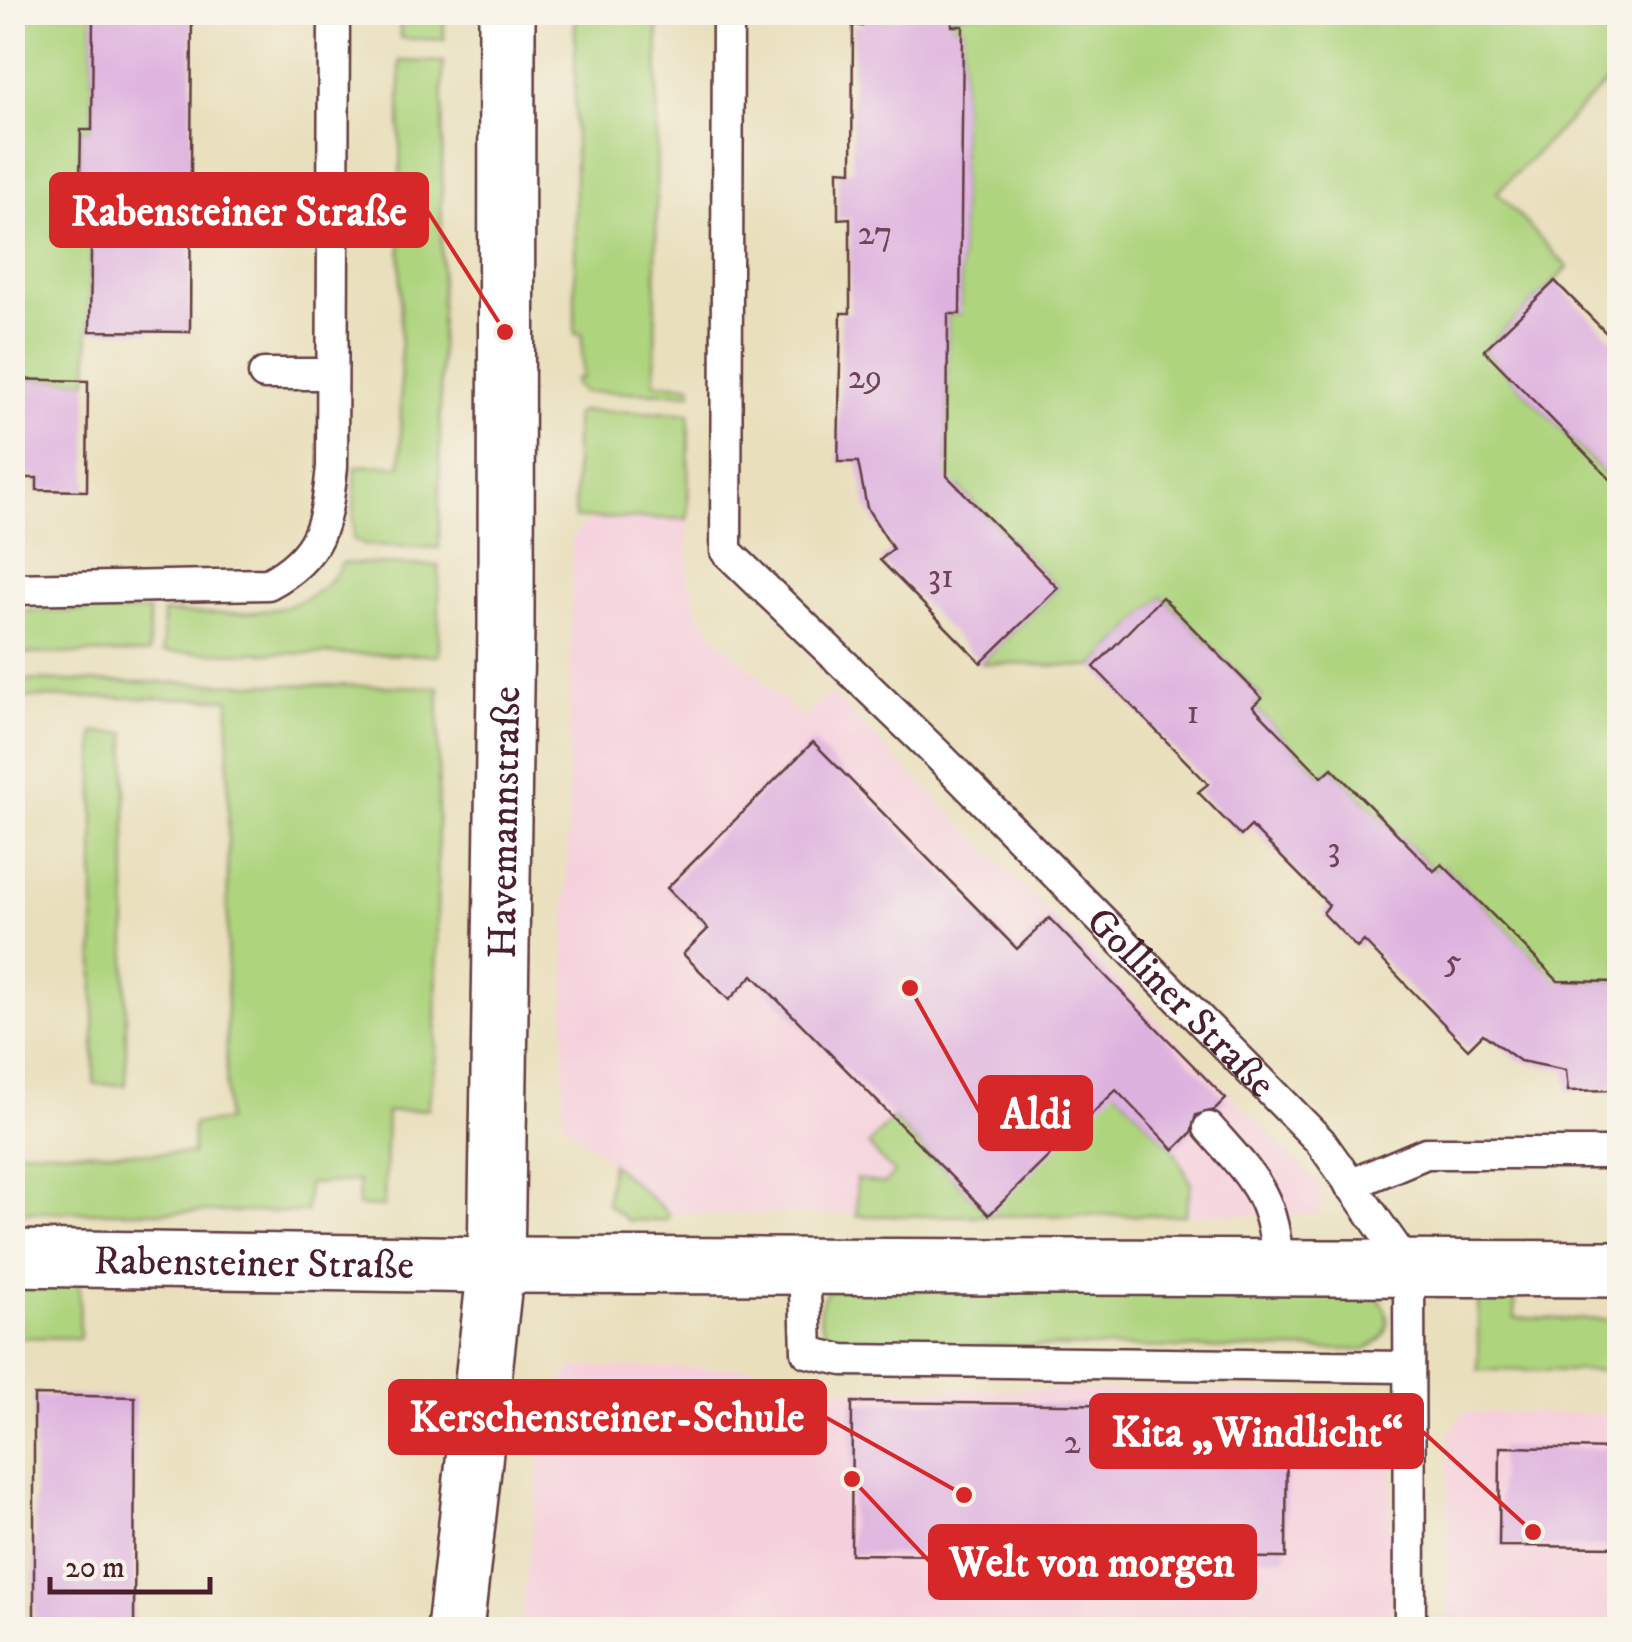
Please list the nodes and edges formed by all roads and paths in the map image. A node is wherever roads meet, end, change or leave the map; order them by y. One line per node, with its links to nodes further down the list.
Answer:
1 (334, 12): 5 (lane)
2 (507, 12): 12 (street, Havemannstraße)
3 (728, 12): 9 (lane, Golliner Straße)
4 (264, 374): 5 (lane)
5 (332, 374): 6 (lane)
6 (12, 589)
7 (1208, 1128): 13 (lane)
8 (1620, 1153): 9 (lane)
9 (1350, 1185): 14 (lane, Golliner Straße)
10 (12, 1258): 12 (street, Rabensteiner Straße)
11 (804, 1263): 12 (street); 13 (street); 16 (lane)
12 (496, 1264): 17 (street, Havemannstraße)
13 (1278, 1266): 14 (street)
14 (1408, 1267): 15 (street); 16 (lane)
15 (1620, 1269)
16 (1408, 1367): 18 (lane)
17 (455, 1630)
18 (1410, 1630)

